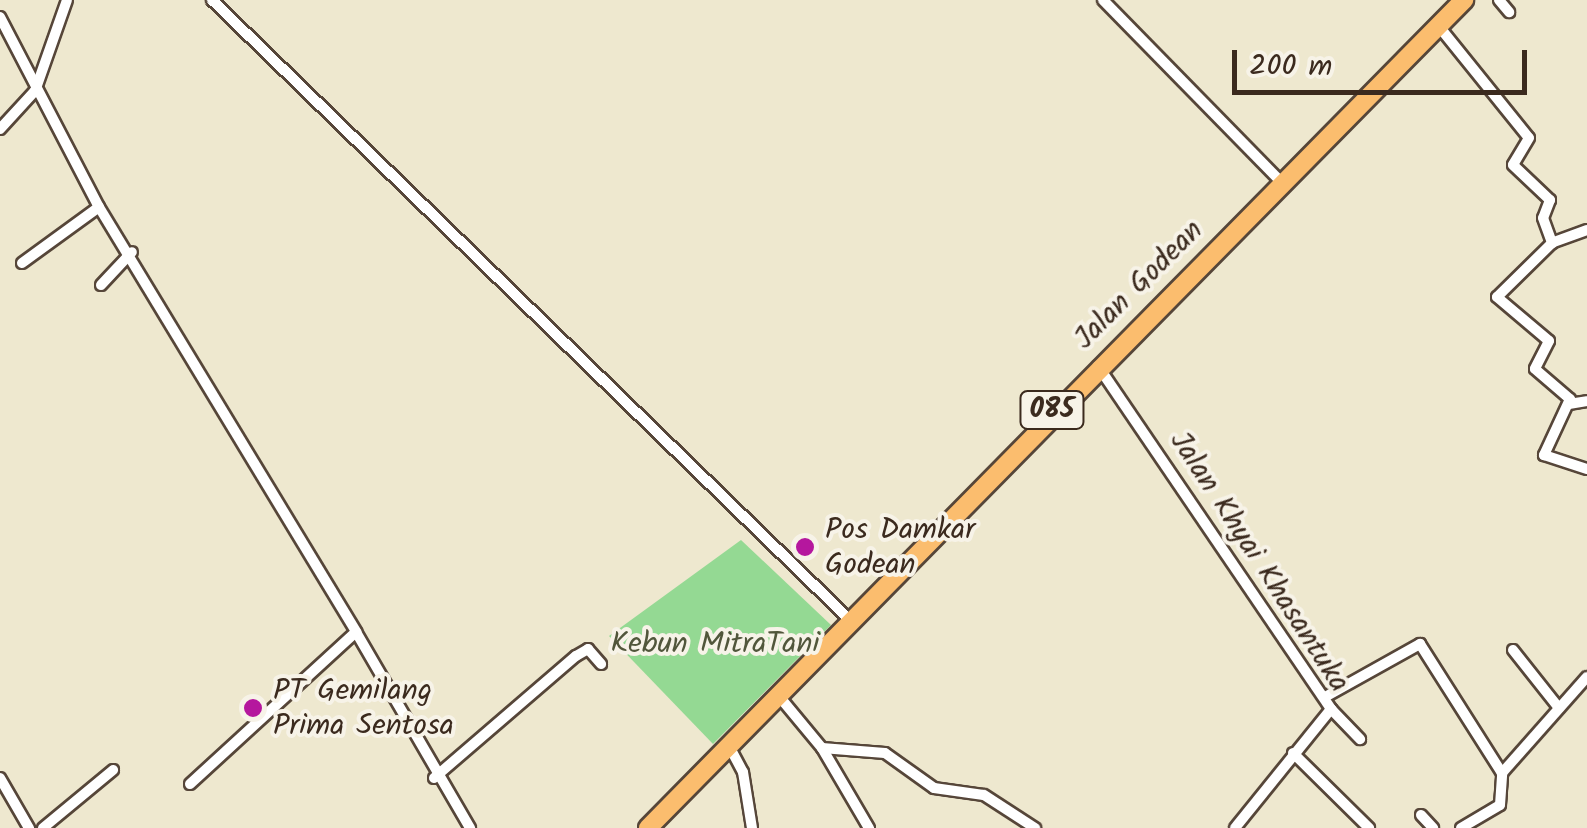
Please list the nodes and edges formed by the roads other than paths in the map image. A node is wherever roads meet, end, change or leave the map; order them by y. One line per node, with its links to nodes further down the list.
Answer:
1 (67, 0): 11 (street)
2 (212, 0): 24 (street)
3 (1104, 0): 13 (street)
4 (1464, 0): 8 (main road, Jalan Godean / 085)
5 (1498, 0): 6 (street)
6 (1509, 12)
7 (0, 17): 9 (street)
8 (1437, 24): 13 (main road, Jalan Godean / 085); 16 (street)
9 (10, 41): 10 (street); 11 (street)
10 (0, 52)
11 (35, 91): 12 (street); 14 (street)
12 (0, 129)
13 (1281, 182): 20 (main road, Jalan Godean / 085)
14 (99, 206): 17 (street); 18 (street)
15 (1587, 230): 16 (street)
16 (1552, 243): 22 (street)
17 (132, 252): 19 (street); 25 (street)
18 (22, 263)
19 (101, 284)
20 (1098, 365): 24 (main road, Jalan Godean / 085); 30 (street, Jalan Khyai Khasantuka)
21 (1587, 401): 22 (street)
22 (1569, 404): 23 (street)
23 (1587, 468)
24 (848, 618): 29 (main road, Jalan Godean / 085)
25 (356, 632): 40 (street); 41 (street)
26 (1513, 650): 32 (street)
27 (601, 664): 40 (street)
28 (1587, 677): 32 (street)
29 (774, 691): 34 (main road, Jalan Godean / 085); 35 (street)
30 (1324, 697): 31 (street, Jalan Khyai Khasantuka); 38 (street)
31 (1331, 708): 33 (street); 36 (street, Jalan Khyai Khasantuka)
32 (1559, 708): 38 (street)
33 (1360, 738)
34 (727, 742): 46 (main road, Jalan Godean / 085); 47 (street)
35 (822, 748): 48 (street); 49 (street)
36 (1293, 754): 50 (street, Jalan Khyai Khasantuka); 51 (street)
37 (113, 770): 44 (street)
38 (1502, 773): 53 (street)
39 (0, 778): 43 (street)
40 (434, 778): 45 (street)
41 (190, 784)
42 (1421, 815): 52 (street)
43 (26, 827)
44 (43, 828)
45 (470, 828)
46 (648, 828)
47 (752, 828)
48 (869, 828)
49 (1034, 828)
50 (1235, 828)
51 (1369, 828)
52 (1433, 828)
53 (1461, 828)

